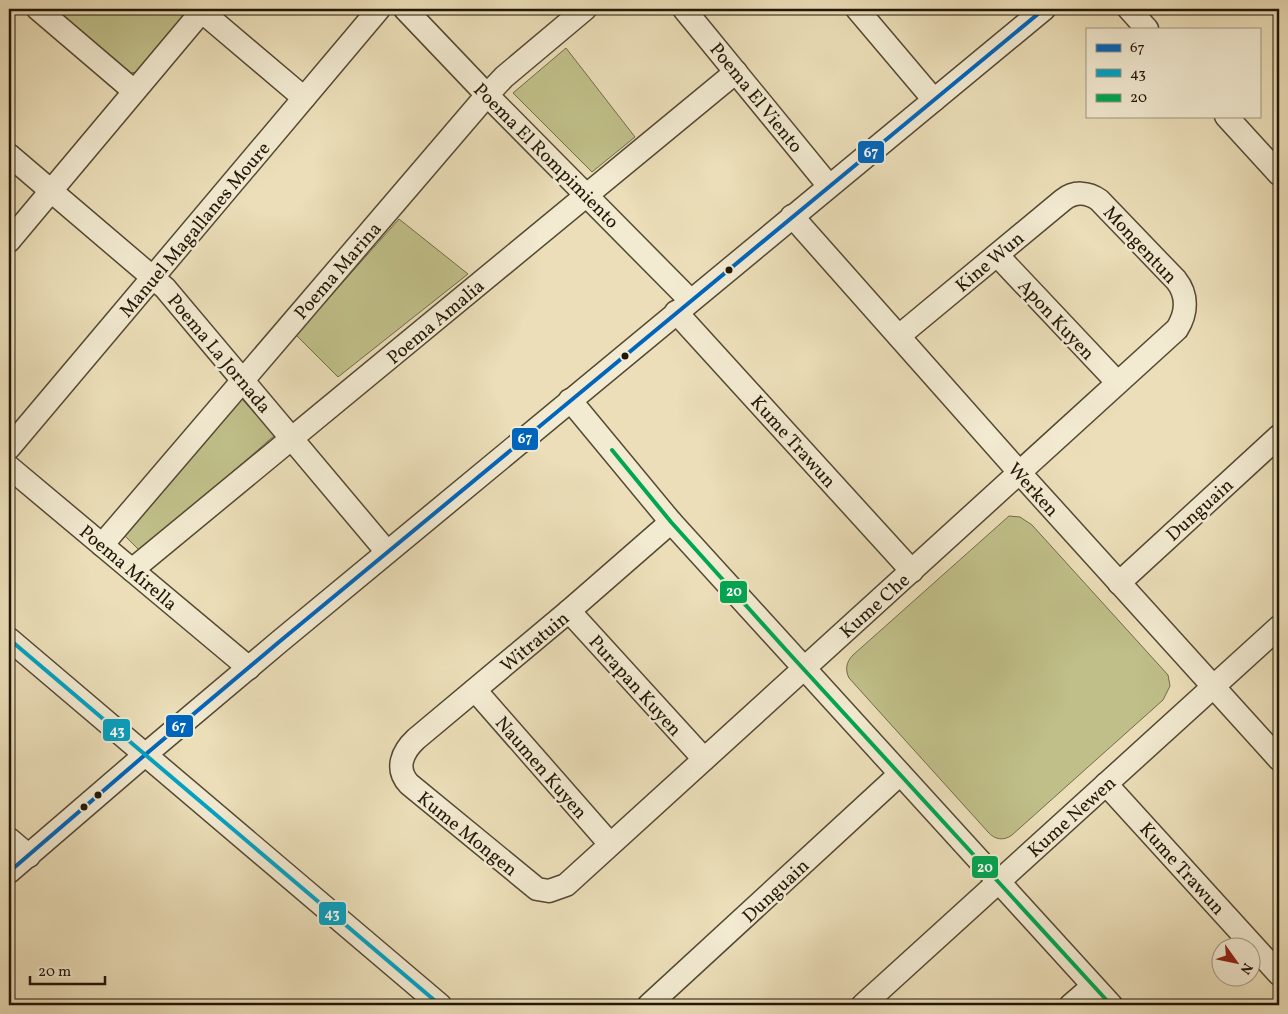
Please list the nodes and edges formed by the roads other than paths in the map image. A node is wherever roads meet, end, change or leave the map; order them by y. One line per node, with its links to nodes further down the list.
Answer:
1 (38, 9): 12 (street)
2 (379, 9): 14 (street, Manuel Magallanes Moure)
3 (405, 9): 13 (street, Poema El Rompimiento)
4 (585, 9): 13 (street, Poema Marina)
5 (684, 9): 11 (street, Poema El Viento)
6 (857, 9): 15 (street)
7 (1044, 9): 15 (street)
8 (1129, 9): 10 (street)
9 (200, 10): 12 (street); 14 (street)
10 (1146, 28)
11 (736, 72): 19 (street, Poema El Viento); 22 (street, Poema Amalia)
12 (134, 91): 20 (street)
13 (487, 95): 22 (street, Poema El Rompimiento); 30 (street, Poema Marina)
14 (304, 98): 26 (street, Manuel Magallanes Moure)
15 (934, 100): 19 (street)
16 (1228, 118): 18 (street)
17 (9, 155): 20 (street, Poema La Jornada)
18 (1279, 174)
19 (829, 186): 23 (street)
20 (51, 190): 24 (street); 26 (street, Poema La Jornada)
21 (1082, 194): 25 (street, Kine Wun); 28 (street, Mongentun)
22 (587, 196): 27 (street, Poema El Rompimiento); 34 (street, Poema Amalia)
23 (792, 216): 27 (street); 29 (street, Werken)
24 (9, 241)
25 (997, 255): 29 (street, Kine Wun); 31 (street, Apon Kuyen)
26 (154, 277): 30 (street, Poema La Jornada); 35 (street, Manuel Magallanes Moure)
27 (683, 306): 32 (street); 42 (street, Kume Trawun)
28 (1185, 306): 31 (street, Kume Che)
29 (899, 336): 37 (street, Werken)
30 (243, 381): 34 (street, Poema La Jornada); 39 (street, Poema Marina)
31 (1117, 382): 37 (street, Kume Che)
32 (570, 400): 38 (street); 40 (street)
33 (1279, 436): 43 (street, Dunguain)
34 (292, 439): 40 (street, Poema La Jornada); 41 (street, Poema Amalia)
35 (9, 448)
36 (9, 467): 39 (street, Poema Mirella)
37 (1020, 472): 42 (street, Kume Che); 43 (street, Werken)
38 (671, 522): 44 (street, Witratuin); 48 (street)
39 (102, 545): 41 (street, Poema Mirella)
40 (387, 552): 47 (street)
41 (132, 570): 47 (street, Poema Mirella)
42 (912, 571): 48 (street, Kume Che)
43 (1119, 583): 49 (street, Werken)
44 (569, 611): 50 (street, Witratuin); 52 (street, Purapan Kuyen)
45 (1279, 626): 49 (street, Kume Newen)
46 (9, 638): 51 (street)
47 (249, 668): 51 (street)
48 (804, 669): 52 (street, Kume Che); 55 (street)
49 (1213, 687): 53 (street, Werken); 56 (street, Kume Newen)
50 (475, 690): 54 (street, Witratuin); 58 (street, Naumen Kuyen)
51 (146, 754): 59 (street); 65 (street)
52 (704, 759): 58 (street, Kume Che)
53 (1279, 759)
54 (401, 763): 62 (street, Kume Mongen)
55 (900, 774): 61 (street); 66 (street, Dunguain)
56 (1106, 784): 61 (street, Kume Newen); 63 (street, Kume Trawun)
57 (9, 839): 59 (street)
58 (610, 844): 62 (street, Kume Che)
59 (29, 856): 60 (street)
60 (9, 872)
61 (999, 883): 64 (street); 67 (street, Kume Newen)
62 (548, 891)
63 (1279, 974)
64 (1093, 986): 68 (street); 69 (street)
65 (440, 1005)
66 (650, 1005)
67 (863, 1005)
68 (1072, 1005)
69 (1111, 1005)

